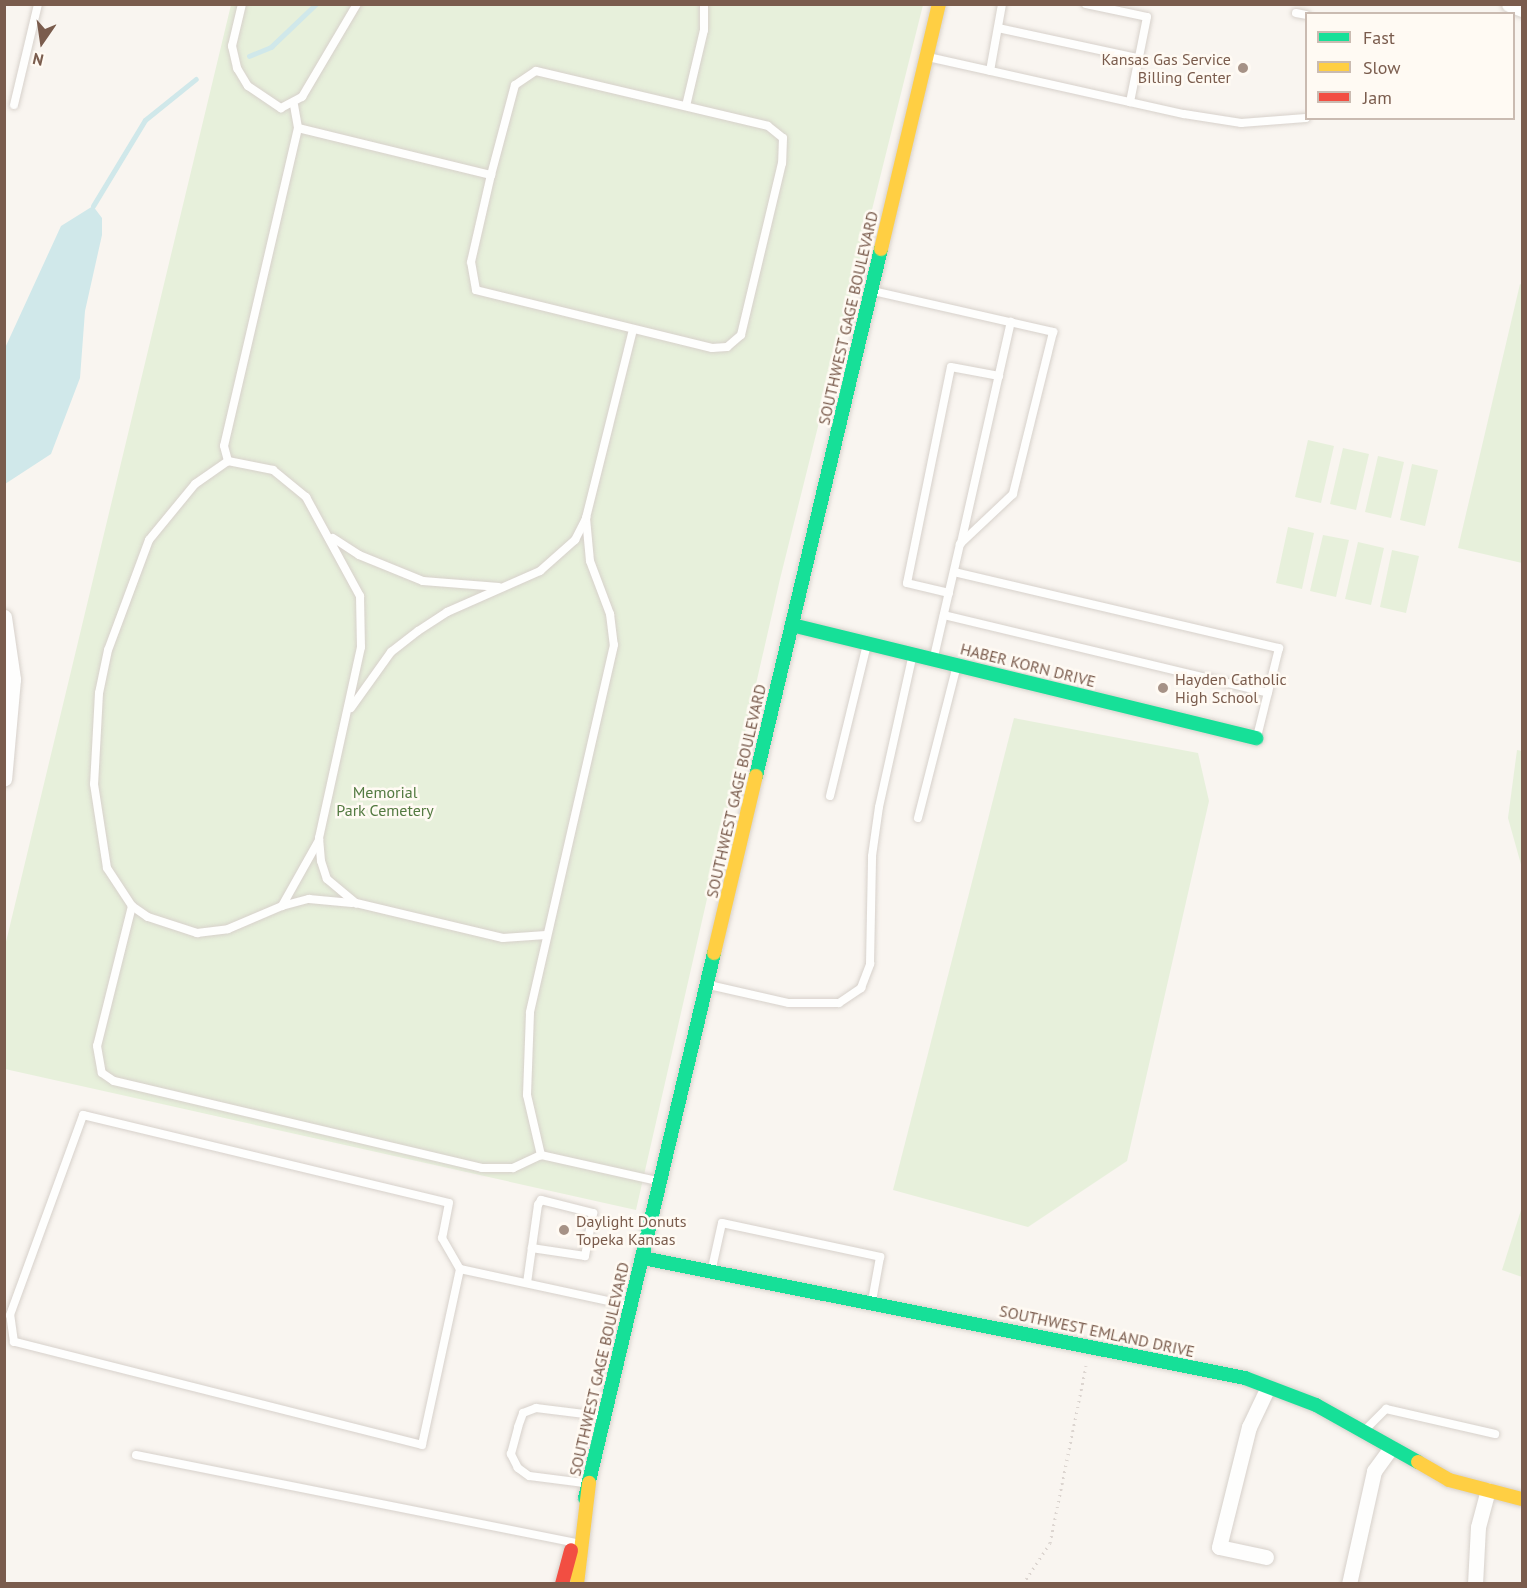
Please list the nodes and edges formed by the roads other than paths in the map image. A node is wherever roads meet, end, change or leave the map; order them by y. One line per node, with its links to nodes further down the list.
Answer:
1 (38, 4): 17 (lane)
2 (242, 4): 18 (lane)
3 (357, 4): 18 (lane)
4 (704, 4): 19 (lane)
5 (939, 4): 13 (main road, SOUTHWEST GAGE BOULEVARD)
6 (1002, 4): 12 (lane)
7 (1086, 4): 14 (lane)
8 (1509, 4): 9 (street)
9 (1522, 9)
10 (1296, 13): 11 (lane)
11 (1305, 15)
12 (998, 28): 14 (lane); 15 (lane)
13 (927, 57): 15 (lane); 23 (main road, SOUTHWEST GAGE BOULEVARD)
14 (1137, 58): 16 (lane)
15 (990, 71): 16 (lane)
16 (1130, 102): 20 (lane)
17 (14, 105)
18 (294, 105): 21 (lane)
19 (686, 106): 22 (lane); 25 (lane)
20 (1305, 118)
21 (298, 128): 22 (lane); 27 (lane)
22 (491, 175): 25 (lane)
23 (872, 290): 24 (lane); 36 (main road, SOUTHWEST GAGE BOULEVARD)
24 (1011, 322): 26 (lane); 30 (lane)
25 (633, 330): 28 (lane)
26 (999, 376): 30 (lane); 33 (lane)
27 (228, 461): 29 (lane); 49 (lane)
28 (586, 518): 32 (lane); 51 (lane)
29 (329, 536): 32 (lane); 42 (lane)
30 (960, 544): 31 (lane)
31 (954, 572): 33 (lane); 41 (lane)
32 (504, 588): 42 (lane)
33 (949, 593): 34 (lane)
34 (944, 615): 39 (lane); 41 (lane)
35 (4, 617): 44 (street)
36 (792, 625): 37 (main road, HABER KORN DRIVE); 52 (main road, SOUTHWEST GAGE BOULEVARD)
37 (867, 643): 38 (main road, HABER KORN DRIVE); 45 (lane)
38 (913, 654): 39 (main road, HABER KORN DRIVE); 52 (lane)
39 (934, 659): 40 (main road, HABER KORN DRIVE)
40 (957, 664): 43 (main road, HABER KORN DRIVE); 46 (lane)
41 (1268, 693): 43 (lane)
42 (348, 714): 47 (lane)
43 (1256, 738)
44 (4, 779)
45 (830, 796)
46 (918, 818)
47 (320, 838): 48 (lane); 50 (lane)
48 (356, 903): 50 (lane); 51 (lane)
49 (132, 906): 50 (lane); 53 (lane)
50 (282, 906)
51 (546, 935): 53 (lane)
52 (707, 985): 54 (main road, SOUTHWEST GAGE BOULEVARD)
53 (541, 1155): 54 (lane)
54 (661, 1182): 56 (main road, SOUTHWEST GAGE BOULEVARD)
55 (532, 1248): 55 (lane); 59 (lane)
56 (643, 1258): 58 (main road, SOUTHWEST EMLAND DRIVE); 61 (main road, SOUTHWEST GAGE BOULEVARD)
57 (460, 1269): 57 (lane); 59 (lane)
58 (712, 1271): 60 (main road, SOUTHWEST EMLAND DRIVE); 60 (lane)
59 (527, 1283): 61 (lane)
60 (872, 1302): 62 (main road, SOUTHWEST EMLAND DRIVE)
61 (631, 1306): 63 (main road, SOUTHWEST GAGE BOULEVARD)
62 (1268, 1387): 64 (main road, SOUTHWEST EMLAND DRIVE); 72 (street)
63 (605, 1417): 68 (main road, SOUTHWEST GAGE BOULEVARD); 68 (lane)
64 (1363, 1432): 65 (lane); 66 (main road, SOUTHWEST EMLAND DRIVE)
65 (1495, 1434)
66 (1391, 1448): 69 (main road, SOUTHWEST EMLAND DRIVE); 75 (street)
67 (136, 1455): 71 (lane)
68 (589, 1483): 71 (main road, SOUTHWEST GAGE BOULEVARD); 74 (main road)
69 (1488, 1490): 70 (main road, SOUTHWEST EMLAND DRIVE); 76 (street)
70 (1522, 1499)
71 (573, 1542): 73 (main road, SOUTHWEST GAGE BOULEVARD)
72 (1266, 1557)
73 (562, 1584)
74 (577, 1584)
75 (1349, 1584)
76 (1475, 1584)

